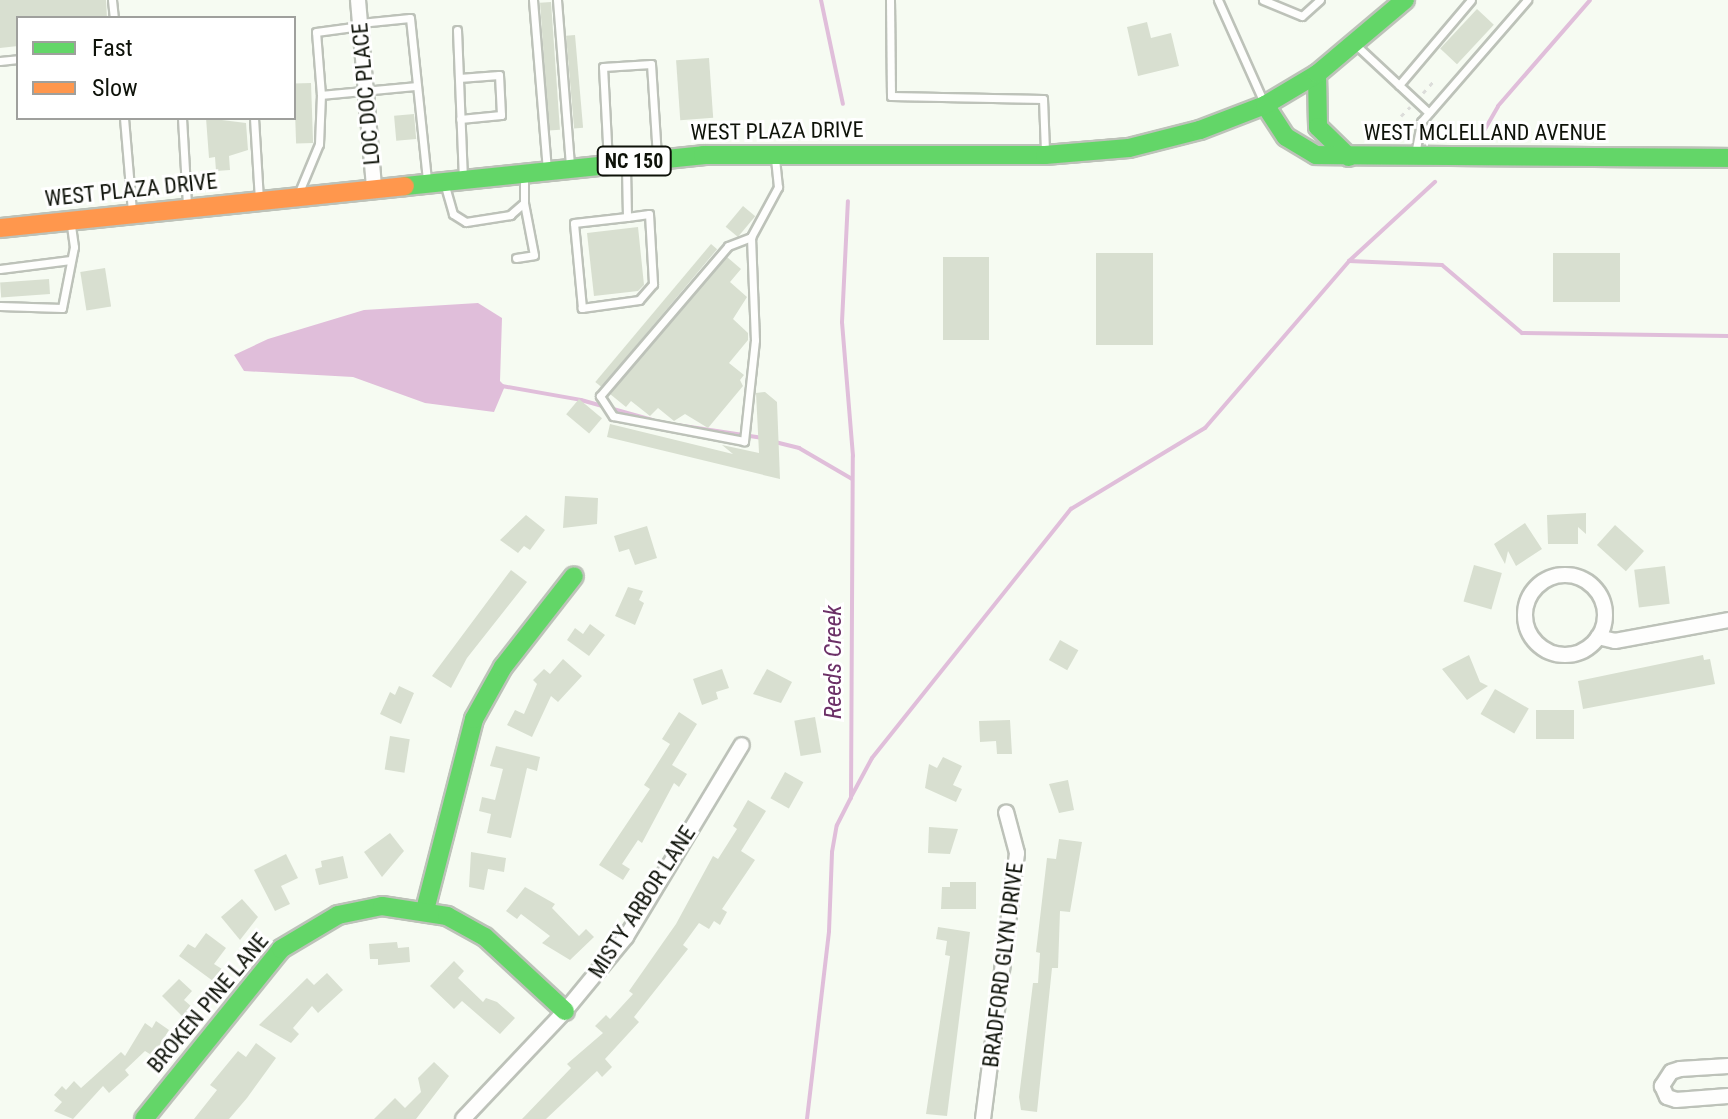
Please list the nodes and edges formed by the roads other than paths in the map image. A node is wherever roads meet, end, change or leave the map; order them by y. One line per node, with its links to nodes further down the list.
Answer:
1 (358, 0): 11 (street, LOC DOC PLACE)
2 (533, 0): 34 (lane)
3 (557, 0): 33 (lane)
4 (890, 0): 27 (lane)
5 (1218, 0): 20 (lane)
6 (1263, 0): 7 (lane)
7 (1320, 0)
8 (1405, 0): 13 (street, NC 150)
9 (1471, 0): 16 (lane)
10 (1527, 0): 21 (lane)
11 (360, 25): 17 (lane); 18 (street, LOC DOC PLACE); 19 (lane)
12 (457, 30): 15 (lane)
13 (1355, 44): 14 (street, NC 150); 16 (lane)
14 (1317, 74): 20 (street, NC 150); 28 (street)
15 (459, 78): 22 (lane); 22 (lane)
16 (1399, 85): 21 (lane)
17 (417, 86): 18 (lane); 37 (lane)
18 (366, 90): 19 (lane); 38 (street, LOC DOC PLACE)
19 (321, 95): 39 (lane)
20 (1265, 105): 27 (street, WEST PLAZA DRIVE / NC 150); 28 (street, WEST MCLELLAND AVENUE)
21 (1429, 113): 29 (lane)
22 (460, 119): 36 (lane)
23 (124, 120): 43 (lane)
24 (182, 120): 42 (lane)
25 (254, 120): 40 (lane)
26 (775, 153): 27 (street, WEST PLAZA DRIVE / NC 150); 31 (street, WEST PLAZA DRIVE / NC 150); 47 (lane)
27 (1045, 155)
28 (1349, 157): 29 (street, WEST MCLELLAND AVENUE)
29 (1415, 157): 30 (street, WEST MCLELLAND AVENUE)
30 (1728, 158)
31 (657, 159): 32 (street, WEST PLAZA DRIVE / NC 150); 32 (lane)
32 (616, 163): 33 (street, WEST PLAZA DRIVE / NC 150); 44 (lane)
33 (571, 168): 34 (street, WEST PLAZA DRIVE / NC 150)
34 (547, 170): 35 (street, WEST PLAZA DRIVE / NC 150)
35 (524, 173): 36 (street, WEST PLAZA DRIVE / NC 150); 41 (lane)
36 (463, 179): 37 (street, WEST PLAZA DRIVE / NC 150)
37 (435, 182): 38 (street, WEST PLAZA DRIVE / NC 150); 41 (lane)
38 (374, 188): 39 (street, WEST PLAZA DRIVE / NC 150)
39 (298, 196): 40 (street, WEST PLAZA DRIVE / NC 150)
40 (259, 201): 42 (street, WEST PLAZA DRIVE / NC 150)
41 (524, 203): 48 (lane)
42 (187, 208): 43 (street, WEST PLAZA DRIVE / NC 150)
43 (132, 214): 45 (street, WEST PLAZA DRIVE / NC 150)
44 (627, 217): 44 (lane)
45 (70, 220): 46 (street, WEST PLAZA DRIVE / NC 150); 49 (lane)
46 (0, 228)
47 (751, 237): 47 (lane)
48 (516, 258)
49 (70, 260): 50 (lane); 51 (lane)
50 (0, 269)
51 (0, 306)
52 (574, 576): 57 (street)
53 (1728, 620): 54 (street)
54 (1598, 637): 54 (street)
55 (742, 745): 58 (street, MISTY ARBOR LANE)
56 (1006, 812): 63 (street, BRADFORD GLYN DRIVE)
57 (425, 910): 58 (street, BROKEN PINE LANE); 61 (street, BROKEN PINE LANE)
58 (565, 1011): 62 (street, MISTY ARBOR LANE)
59 (1728, 1066): 60 (street)
60 (1728, 1096)
61 (144, 1119)
62 (463, 1119)
63 (983, 1119)

